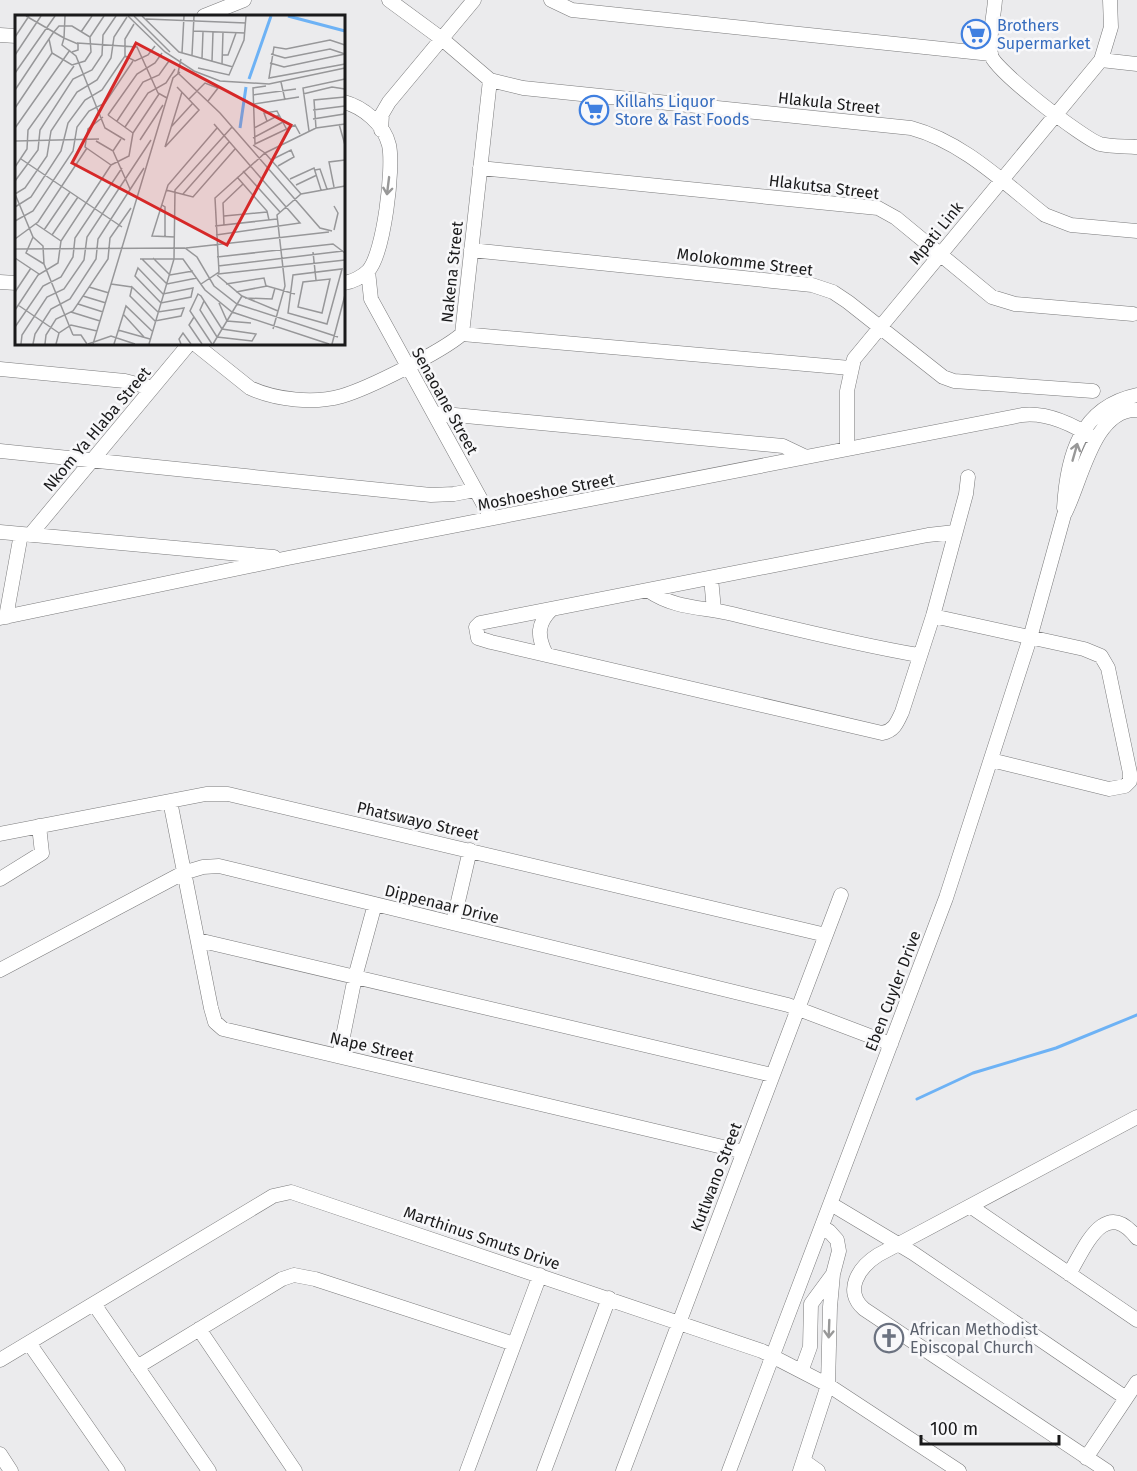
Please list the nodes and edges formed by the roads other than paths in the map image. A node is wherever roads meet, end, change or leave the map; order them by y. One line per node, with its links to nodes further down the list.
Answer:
1 (244, 0): 7 (street)
2 (389, 0): 10 (street)
3 (474, 0): 10 (street)
4 (551, 0): 11 (street)
5 (995, 0): 11 (street)
6 (1110, 0): 12 (street, Mpati Link)
7 (211, 11)
8 (0, 35): 9 (street)
9 (15, 36)
10 (442, 39): 14 (street); 16 (street)
11 (991, 54): 18 (street)
12 (1101, 60): 13 (street); 18 (street, Mpati Link)
13 (1137, 64)
14 (490, 80): 21 (street, Nakena Street); 22 (street, Hlakula Street)
15 (345, 102): 17 (street)
16 (389, 102): 17 (street); 19 (street)
17 (360, 109): 19 (street)
18 (1056, 114): 20 (street); 22 (street, Mpati Link)
19 (381, 130): 26 (street, one-way to 26)
20 (1137, 147)
21 (480, 168): 24 (street, Nakena Street); 25 (street, Hlakutsa Street)
22 (1000, 180): 23 (street, Hlakula Street); 25 (street, Mpati Link)
23 (1137, 231)
24 (471, 250): 32 (street, Molokomme Street); 33 (street, Nakena Street)
25 (939, 255): 31 (street, Hlakutsa Street); 32 (street, Mpati Link)
26 (368, 271): 28 (street); 30 (street, Senaoane Street)
27 (0, 282): 29 (street)
28 (347, 282): 30 (street, Senaoane Street)
29 (15, 283)
30 (371, 298): 36 (street, Senaoane Street)
31 (1132, 314)
32 (879, 328): 37 (street, Mpati Link); 40 (street, Molokomme Street)
33 (462, 334): 36 (street, Nakena Street); 37 (street)
34 (188, 345): 39 (street, Nkom Ya Hlaba Street)
35 (196, 345): 36 (street, Nakena Street)
36 (407, 366): 43 (street, Senaoane Street)
37 (850, 368): 46 (street, Mpati Link)
38 (0, 369): 39 (street)
39 (152, 388): 49 (street, Nkom Ya Hlaba Street)
40 (1093, 392)
41 (1137, 395): 44 (street, Eben Cuyler Drive)
42 (1137, 410): 45 (street, Eben Cuyler Drive)
43 (434, 413): 48 (street); 51 (street, Senaoane Street)
44 (1082, 431): 45 (street, Moshoeshoe Street); 46 (street, Moshoeshoe Street); 52 (street, Eben Cuyler Drive, one-way to 44)
45 (1095, 439): 52 (street, Eben Cuyler Drive)
46 (847, 448): 48 (street, Moshoeshoe Street)
47 (0, 451): 49 (street)
48 (804, 456): 53 (street, Moshoeshoe Street)
49 (91, 462): 51 (street); 56 (street, Nkom Ya Hlaba Street)
50 (968, 477): 55 (street)
51 (475, 490): 53 (street, Senaoane Street)
52 (1064, 515): 64 (street, Eben Cuyler Drive)
53 (491, 518): 57 (street, Moshoeshoe Street)
54 (0, 532): 56 (street)
55 (955, 532): 58 (street); 62 (street)
56 (25, 534): 57 (street); 63 (street, Nkom Ya Hlaba Street)
57 (288, 558): 63 (street, Moshoeshoe Street)
58 (711, 578): 59 (street); 61 (street)
59 (649, 591): 60 (street); 61 (street)
60 (552, 609): 65 (street); 65 (street)
61 (714, 610): 66 (street)
62 (933, 615): 64 (street); 66 (street)
63 (3, 617)
64 (1030, 638): 67 (street, Eben Cuyler Drive); 67 (street)
65 (546, 654): 66 (street)
66 (918, 656)
67 (991, 760): 82 (street, Eben Cuyler Drive)
68 (170, 801): 69 (street, Phatswayo Street); 71 (street, Phatswayo Street); 72 (street, Nape Street)
69 (39, 826): 70 (street, Phatswayo Street); 73 (street)
70 (0, 834)
71 (470, 850): 76 (street); 77 (street, Phatswayo Street)
72 (183, 873): 75 (street, Dippenaar Drive); 78 (street, Nape Street); 79 (street, Dippenaar Drive)
73 (0, 879)
74 (841, 895): 77 (street, Kutlwano Street)
75 (375, 904): 76 (street, Dippenaar Drive); 80 (street)
76 (453, 923): 81 (street, Dippenaar Drive)
77 (826, 934): 81 (street, Kutlwano Street)
78 (198, 940): 80 (street); 83 (street, Nape Street)
79 (0, 970)
80 (355, 977): 83 (street); 84 (street)
81 (799, 1009): 82 (street, Dippenaar Drive); 84 (street, Kutlwano Street)
82 (891, 1044): 87 (street, Eben Cuyler Drive)
83 (339, 1056): 86 (street, Nape Street)
84 (772, 1075): 86 (street, Kutlwano Street)
85 (1137, 1117): 88 (street)
86 (744, 1152): 98 (street, Kutlwano Street)
87 (831, 1204): 89 (street, Eben Cuyler Drive); 91 (street)
88 (970, 1206): 91 (street); 93 (street)
89 (822, 1227): 92 (street); 102 (street, Eben Cuyler Drive)
90 (1137, 1238): 93 (street)
91 (898, 1244): 108 (street); 110 (street)
92 (833, 1274): 105 (street); 107 (street, one-way to 107)
93 (1069, 1274): 97 (street)
94 (540, 1275): 95 (street, Marthinus Smuts Drive); 96 (street, Marthinus Smuts Drive); 101 (street)
95 (609, 1298): 98 (street, Marthinus Smuts Drive); 117 (street)
96 (94, 1304): 100 (street, Marthinus Smuts Drive); 104 (street)
97 (1137, 1320)
98 (679, 1323): 102 (street, Marthinus Smuts Drive); 118 (street, Kutlwano Street)
99 (199, 1329): 101 (street); 104 (street); 115 (street)
100 (29, 1343): 103 (street, Marthinus Smuts Drive); 113 (street)
101 (514, 1344): 116 (street)
102 (773, 1356): 105 (street, Marthinus Smuts Drive); 119 (street, Eben Cuyler Drive)
103 (0, 1360)
104 (137, 1367): 114 (street)
105 (802, 1369): 107 (street, Marthinus Smuts Drive)
106 (1137, 1382): 108 (street)
107 (828, 1384): 111 (street); 121 (street, Marthinus Smuts Drive)
108 (1126, 1398): 110 (street)
109 (0, 1454): 112 (street)
110 (1086, 1458): 122 (street)
111 (802, 1466): 120 (street)
112 (12, 1471)
113 (117, 1471)
114 (209, 1471)
115 (295, 1471)
116 (467, 1471)
117 (544, 1471)
118 (622, 1471)
119 (729, 1471)
120 (818, 1471)
121 (959, 1471)
122 (1107, 1471)

